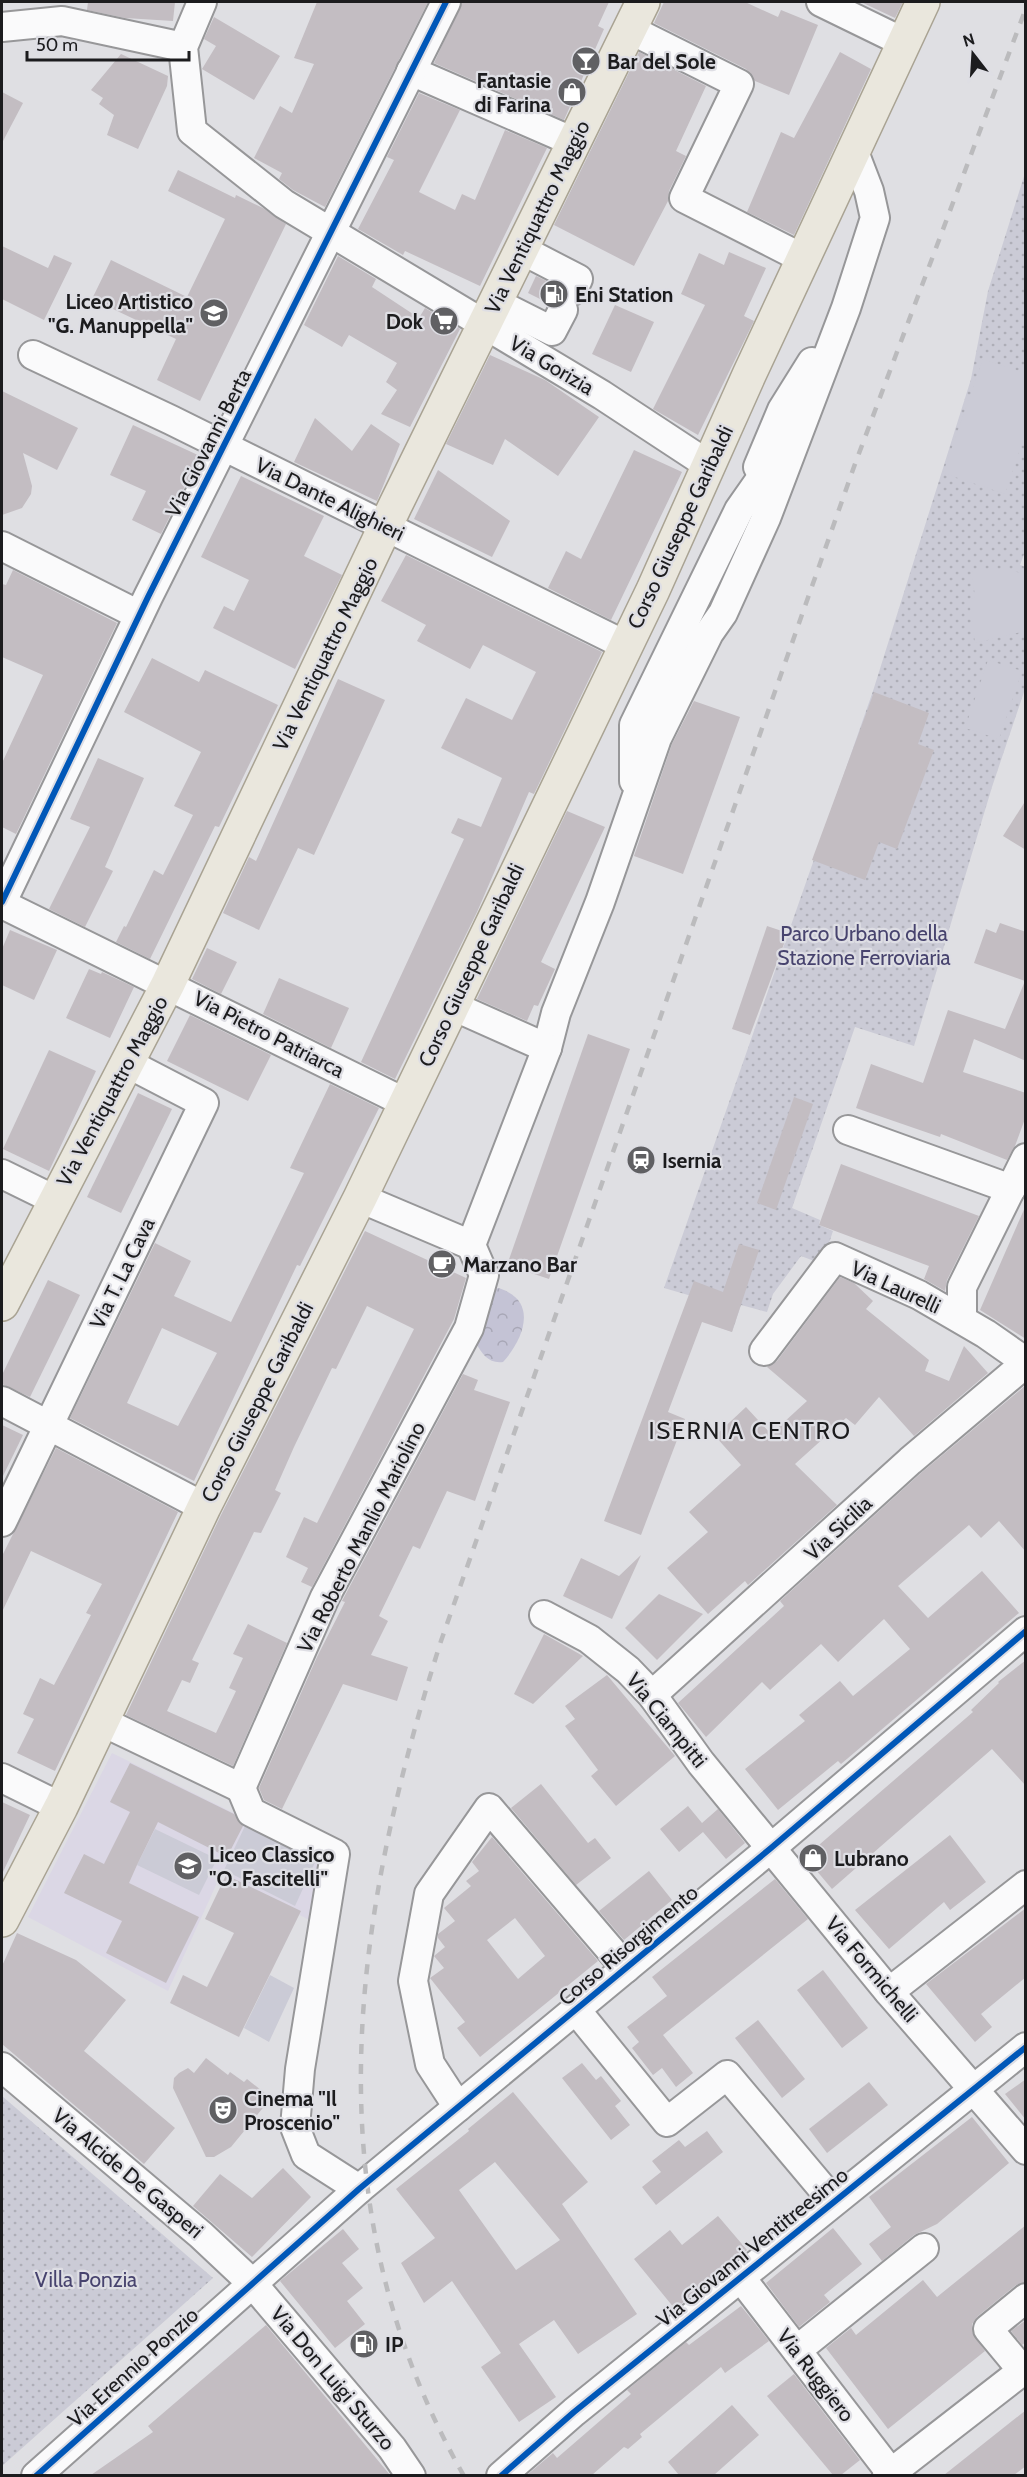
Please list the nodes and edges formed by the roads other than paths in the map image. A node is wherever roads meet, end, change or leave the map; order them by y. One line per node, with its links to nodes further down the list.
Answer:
1 (202, 2): 8 (street)
2 (446, 2): 9 (street, Via Giovanni Berta)
3 (820, 2): 7 (street)
4 (923, 2): 7 (main road, Corso Giuseppe Garibaldi)
5 (636, 15): 10 (main road, Via Ventiquattro Maggio); 14 (street)
6 (2, 27): 8 (street)
7 (903, 42): 11 (main road, Corso Giuseppe Garibaldi)
8 (183, 47): 12 (street, Via Gorizia)
9 (411, 71): 10 (street); 12 (street, Via Giovanni Berta)
10 (574, 142): 13 (main road, Via Ventiquattro Maggio)
11 (854, 152): 14 (main road, Corso Giuseppe Garibaldi); 15 (street)
12 (329, 231): 16 (street, Via Gorizia); 19 (street, Via Giovanni Berta)
13 (522, 250): 16 (main road, Via Ventiquattro Maggio); 16 (street)
14 (804, 259): 20 (main road, Corso Giuseppe Garibaldi)
15 (846, 308): 18 (street); 21 (street)
16 (490, 314): 20 (street, Via Gorizia); 22 (main road, Via Ventiquattro Maggio)
17 (33, 355): 19 (street, Via Dante Alighieri)
18 (806, 414): 21 (street); 26 (street)
19 (225, 446): 22 (street, Via Dante Alighieri); 24 (street, Via Giovanni Berta)
20 (710, 466): 25 (main road, Corso Giuseppe Garibaldi)
21 (739, 510): 26 (street)
22 (386, 526): 25 (street, Via Dante Alighieri); 28 (main road, Via Ventiquattro Maggio)
23 (2, 546): 24 (street)
24 (139, 615): 27 (street, Via Giovanni Berta)
25 (625, 645): 29 (main road, Corso Giuseppe Garibaldi)
26 (634, 798): 30 (street)
27 (2, 903): 28 (street, Via Pietro Patriarca)
28 (168, 984): 31 (main road, Via Ventiquattro Maggio); 32 (street, Via Pietro Patriarca)
29 (454, 1001): 30 (street); 32 (main road, Corso Giuseppe Garibaldi)
30 (547, 1048): 39 (street)
31 (127, 1064): 38 (main road, Via Ventiquattro Maggio); 45 (street, Via T. La Cava)
32 (406, 1103): 37 (main road, Corso Giuseppe Garibaldi)
33 (848, 1130): 36 (street)
34 (1026, 1158): 36 (street)
35 (2, 1174): 38 (street)
36 (1011, 1189): 41 (street)
37 (360, 1198): 39 (street); 46 (main road, Corso Giuseppe Garibaldi)
38 (55, 1200): 40 (main road, Via Ventiquattro Maggio)
39 (471, 1245): 53 (street, Via Roberto Manlio Mariolino)
40 (2, 1304)
41 (962, 1318): 42 (street, Via Laurelli); 43 (street, Via Laurelli)
42 (764, 1351)
43 (1026, 1363): 50 (street, Via Sicilia)
44 (2, 1401): 45 (street)
45 (48, 1425): 46 (street); 47 (street, Via T. La Cava)
46 (204, 1507): 51 (main road, Corso Giuseppe Garibaldi)
47 (2, 1522)
48 (544, 1615): 50 (street, Via Ciampitti)
49 (1026, 1631): 55 (street, Corso Risorgimento)
50 (652, 1695): 55 (street, Via Ciampitti)
51 (103, 1722): 53 (street); 54 (main road, Corso Giuseppe Garibaldi)
52 (2, 1778): 54 (street)
53 (241, 1788): 66 (street)
54 (60, 1808): 57 (main road, Corso Giuseppe Garibaldi)
55 (771, 1848): 58 (street, Corso Risorgimento); 59 (street, Via Formichelli)
56 (1026, 1885): 59 (street)
57 (2, 1920)
58 (627, 1968): 60 (street, Corso Risorgimento); 64 (street)
59 (889, 1992): 63 (street, Via Formichelli)
60 (576, 2010): 64 (street, Corso Risorgimento); 67 (street)
61 (1026, 2046): 63 (street, Via Giovanni Ventitreesimo)
62 (2, 2067): 70 (street, Via Alcide De Gasperi)
63 (974, 2089): 65 (street, Via Formichelli); 67 (street, Via Giovanni Ventitreesimo)
64 (458, 2107): 66 (street, Corso Risorgimento)
65 (1026, 2150)
66 (359, 2189): 70 (street, Corso Risorgimento)
67 (833, 2201): 69 (street, Via Giovanni Ventitreesimo)
68 (924, 2248): 72 (street)
69 (741, 2278): 72 (street, Via Ruggiero); 77 (street, Via Giovanni Ventitreesimo)
70 (252, 2283): 75 (street, Via Erennio Ponzio); 76 (street, Via Don Luigi Sturzo)
71 (1026, 2298): 73 (street)
72 (797, 2350): 74 (street, Via Ruggiero)
73 (1024, 2369): 74 (street)
74 (889, 2474)
75 (36, 2475)
76 (411, 2475)
77 (501, 2475)

